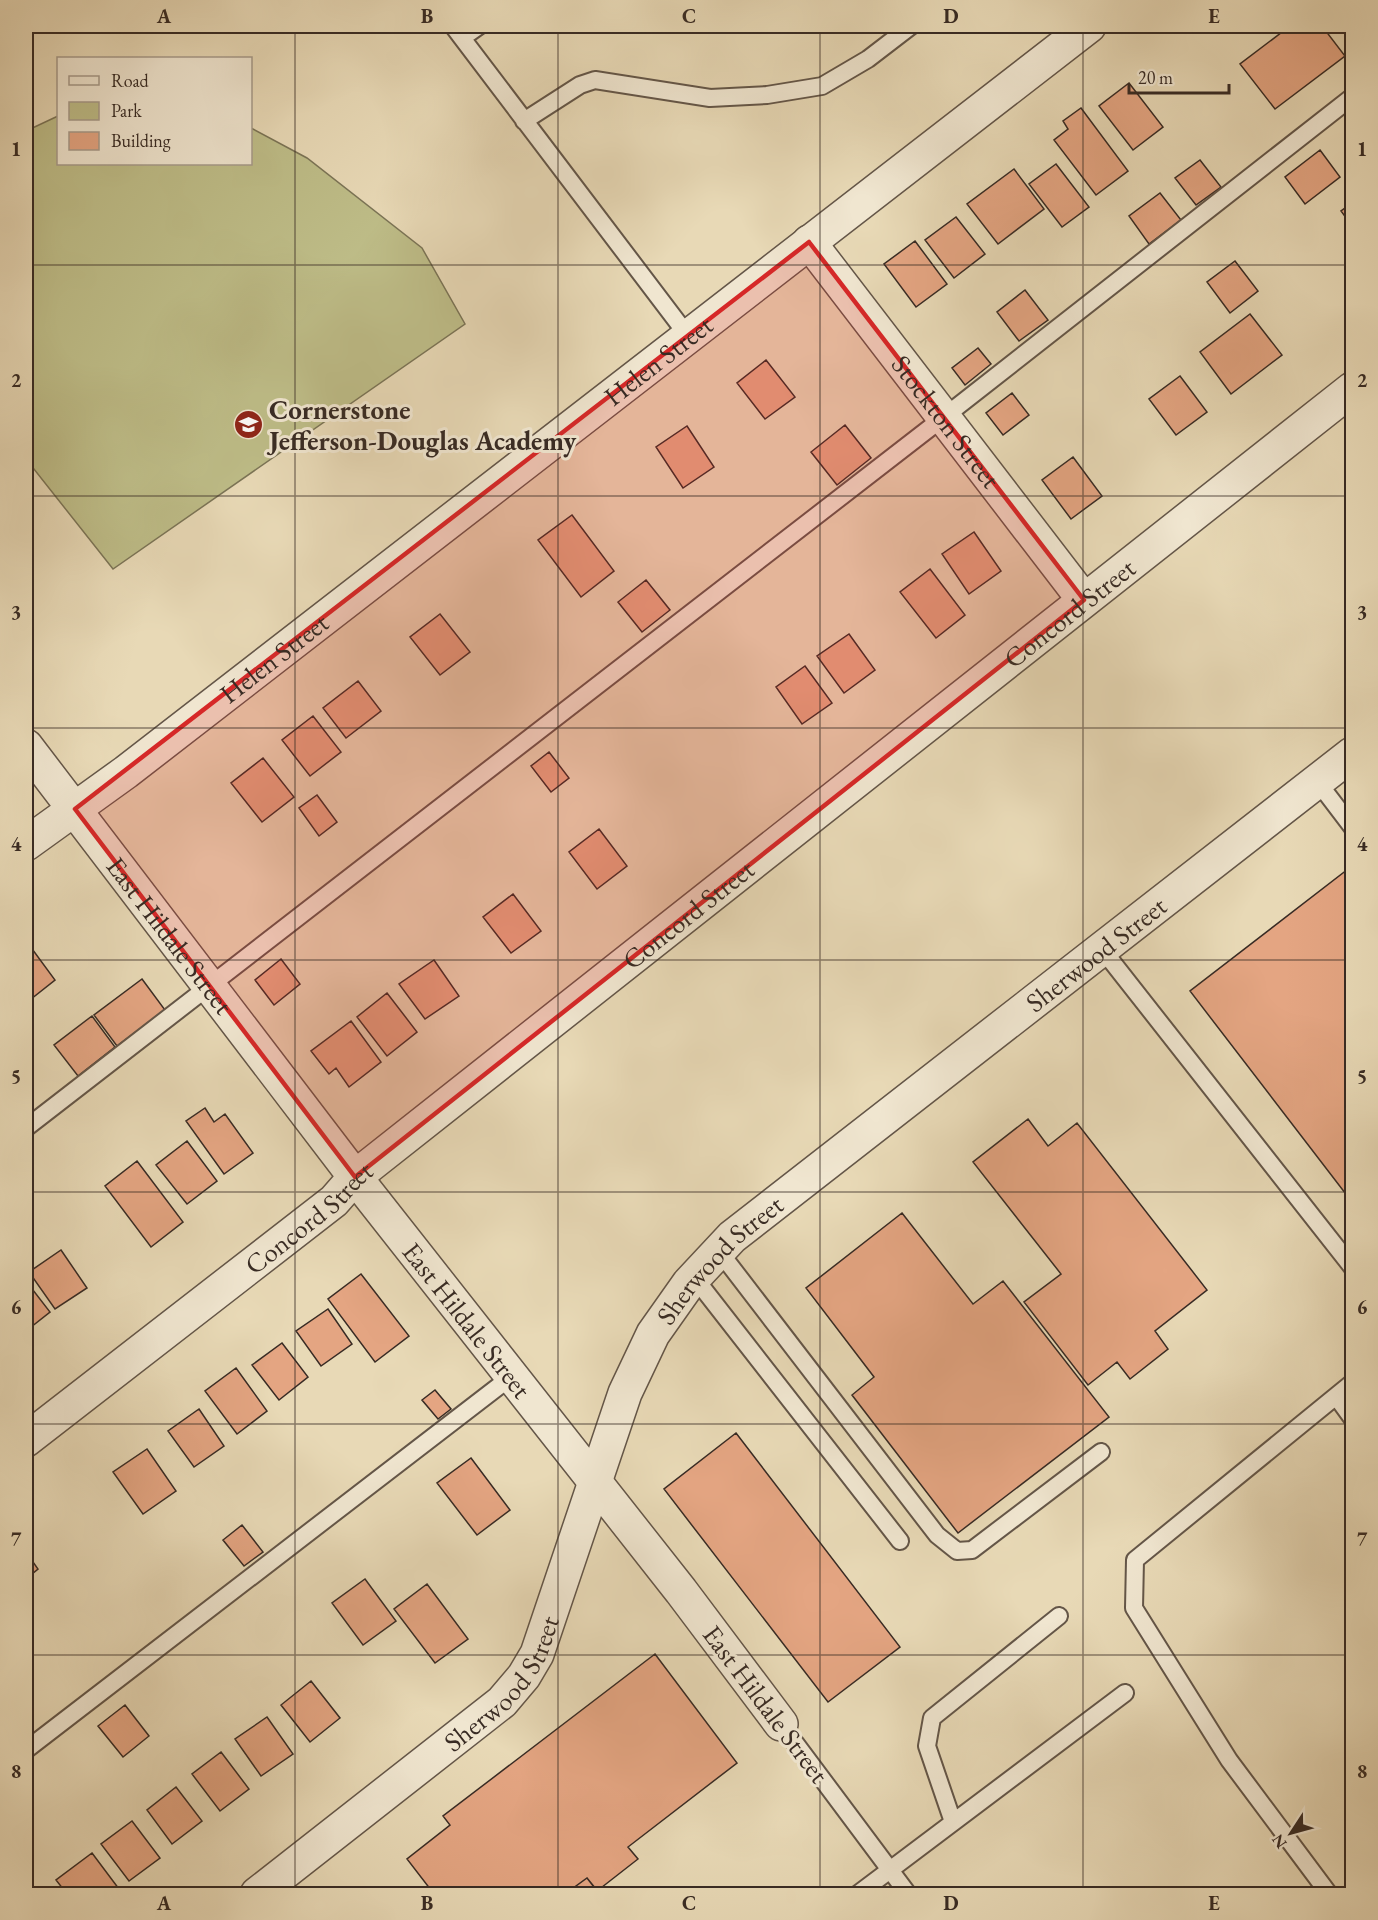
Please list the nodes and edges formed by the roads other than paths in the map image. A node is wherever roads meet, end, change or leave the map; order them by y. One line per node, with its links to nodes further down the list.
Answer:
1 (480, 26): 4 (lane)
2 (911, 26): 6 (lane)
3 (1089, 26): 7 (street, Helen Street)
4 (457, 32): 6 (lane)
5 (1353, 97): 10 (lane)
6 (524, 121): 8 (lane)
7 (809, 242): 8 (street, Helen Street); 10 (street, Stockton Street)
8 (688, 336): 15 (street, Helen Street)
9 (1353, 389): 11 (street, Concord Street)
10 (944, 417): 11 (street, Stockton Street); 19 (lane)
11 (1084, 600): 21 (street, Concord Street)
12 (26, 746): 15 (street, East Hildale Street)
13 (1353, 754): 14 (street, Sherwood Street)
14 (1317, 781): 16 (lane); 18 (street, Sherwood Street)
15 (75, 809): 17 (street, Helen Street); 19 (street, East Hildale Street)
16 (1353, 827)
17 (26, 844)
18 (1102, 949): 22 (street, Sherwood Street); 23 (lane)
19 (209, 985): 20 (lane); 21 (street, East Hildale Street)
20 (26, 1128)
21 (355, 1177): 25 (street, East Hildale Street); 29 (street, Concord Street)
22 (718, 1251): 24 (street, Sherwood Street); 30 (lane)
23 (1353, 1267)
24 (694, 1277): 31 (street, Sherwood Street); 32 (lane)
25 (512, 1376): 31 (street, East Hildale Street); 36 (lane)
26 (1353, 1383): 27 (lane)
27 (1336, 1396): 28 (lane); 42 (lane)
28 (1353, 1418)
29 (26, 1440)
30 (1101, 1452)
31 (596, 1483): 35 (street, East Hildale Street); 39 (street, Sherwood Street)
32 (900, 1541)
33 (1059, 1616): 37 (lane)
34 (1125, 1693): 37 (lane)
35 (781, 1724): 38 (lane, East Hildale Street)
36 (26, 1750)
37 (954, 1822): 38 (lane)
38 (890, 1870): 40 (lane); 41 (lane, East Hildale Street)
39 (256, 1894)
40 (858, 1894)
41 (908, 1894)
42 (1329, 1894)

